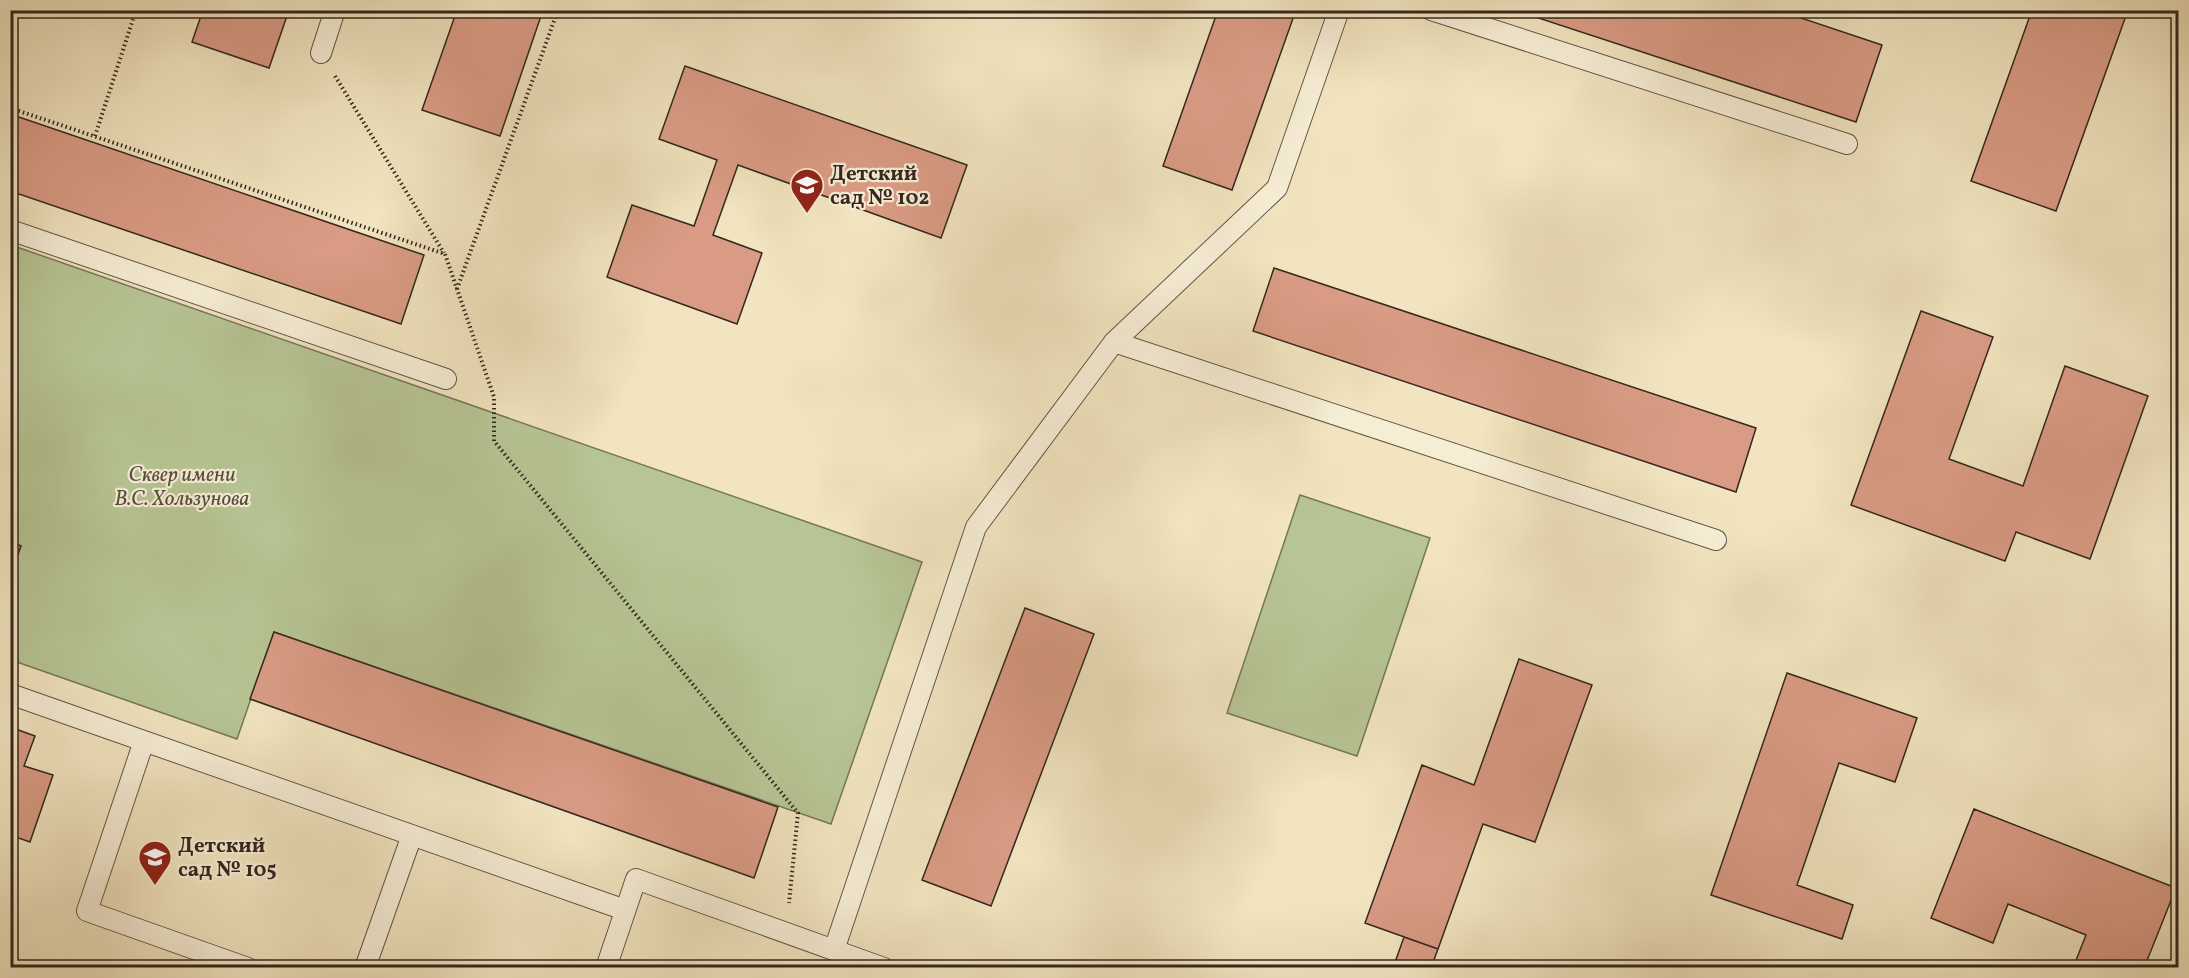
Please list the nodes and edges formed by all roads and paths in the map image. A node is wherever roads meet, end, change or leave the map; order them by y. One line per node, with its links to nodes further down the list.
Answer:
1 (136, 10): 8 (path)
2 (335, 10): 6 (lane)
3 (558, 10): 12 (path)
4 (1339, 10): 13 (lane)
5 (1431, 10): 9 (lane)
6 (321, 53): 11 (path)
7 (10, 108): 8 (path)
8 (95, 136): 11 (path)
9 (1847, 144)
10 (10, 230): 14 (lane)
11 (445, 254): 12 (path)
12 (457, 289): 20 (path)
13 (1114, 342): 15 (lane); 21 (lane)
14 (446, 379)
15 (1716, 540)
16 (10, 694): 17 (lane)
17 (144, 741): 18 (lane); 22 (lane)
18 (412, 835): 19 (lane); 23 (lane)
19 (625, 910): 20 (lane); 24 (lane)
20 (786, 933): 21 (lane)
21 (834, 950): 25 (lane)
22 (248, 968)
23 (365, 968)
24 (606, 968)
25 (884, 968)

